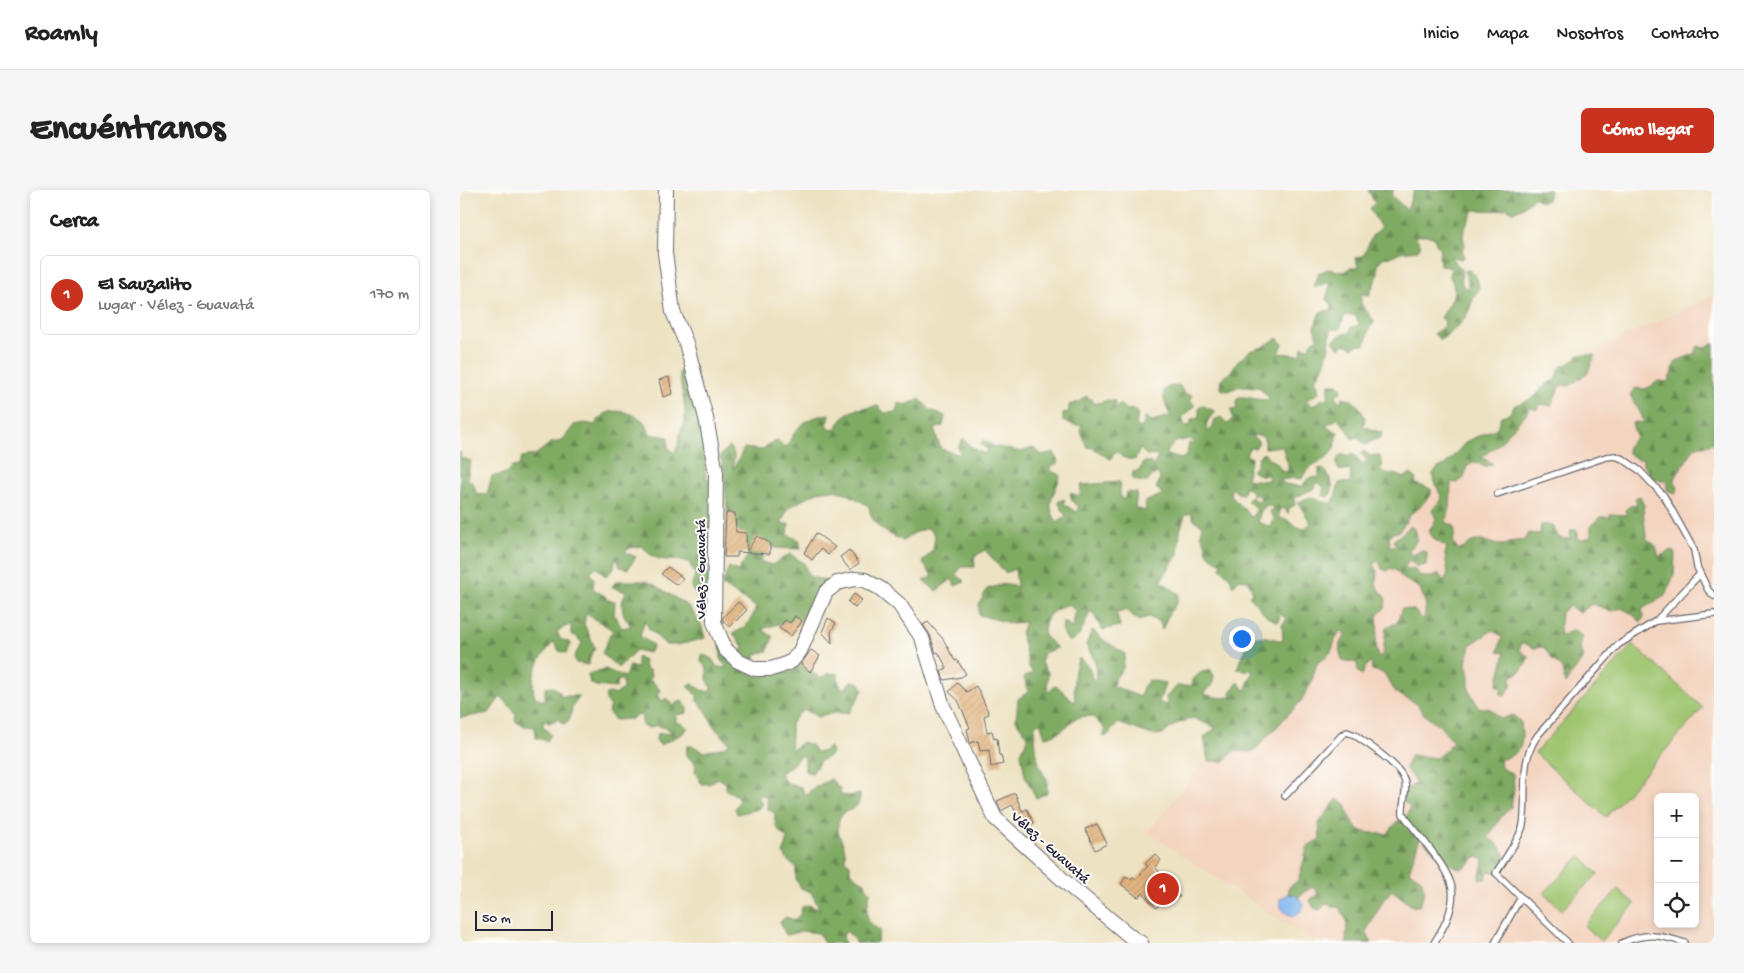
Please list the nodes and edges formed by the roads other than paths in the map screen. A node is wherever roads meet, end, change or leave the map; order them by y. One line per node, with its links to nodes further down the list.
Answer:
1 (666, 190): 9 (street, Vélez - Guavatá)
2 (1497, 494): 3 (lane)
3 (1700, 574): 4 (lane); 6 (lane)
4 (1714, 596)
5 (1714, 614): 6 (lane)
6 (1656, 621): 8 (lane)
7 (1285, 796): 10 (lane)
8 (1521, 897): 11 (lane); 12 (lane)
9 (1141, 943)
10 (1434, 943)
11 (1495, 943)
12 (1568, 943)
13 (1622, 943): 14 (lane)
14 (1685, 943)

